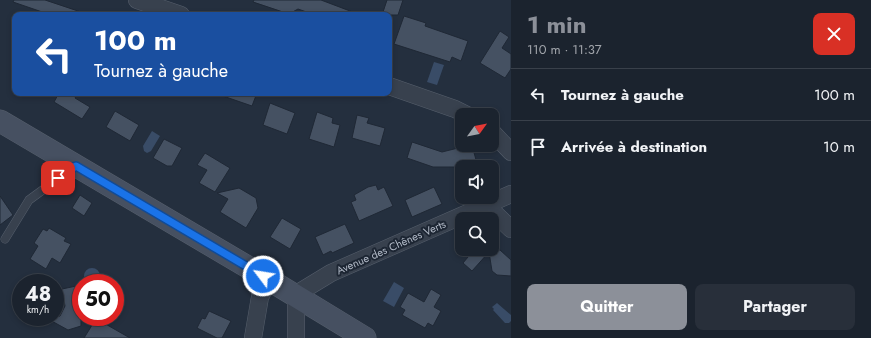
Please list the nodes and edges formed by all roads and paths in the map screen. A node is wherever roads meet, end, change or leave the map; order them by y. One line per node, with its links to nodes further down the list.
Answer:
1 (137, 0): 2 (street)
2 (172, 12)
3 (392, 87): 4 (street)
4 (455, 108)
5 (0, 121): 8 (main road)
6 (499, 139): 7 (street)
7 (511, 152)
8 (76, 166): 12 (lane); 13 (main road)
9 (511, 194): 10 (street, Avenue des Chênes Verts)
10 (486, 205): 11 (street); 14 (street, Avenue des Chênes Verts)
11 (511, 229)
12 (5, 239)
13 (269, 280): 14 (main road); 15 (street)
14 (296, 297): 16 (street); 17 (main road)
15 (253, 338)
16 (296, 338)
17 (365, 338)

